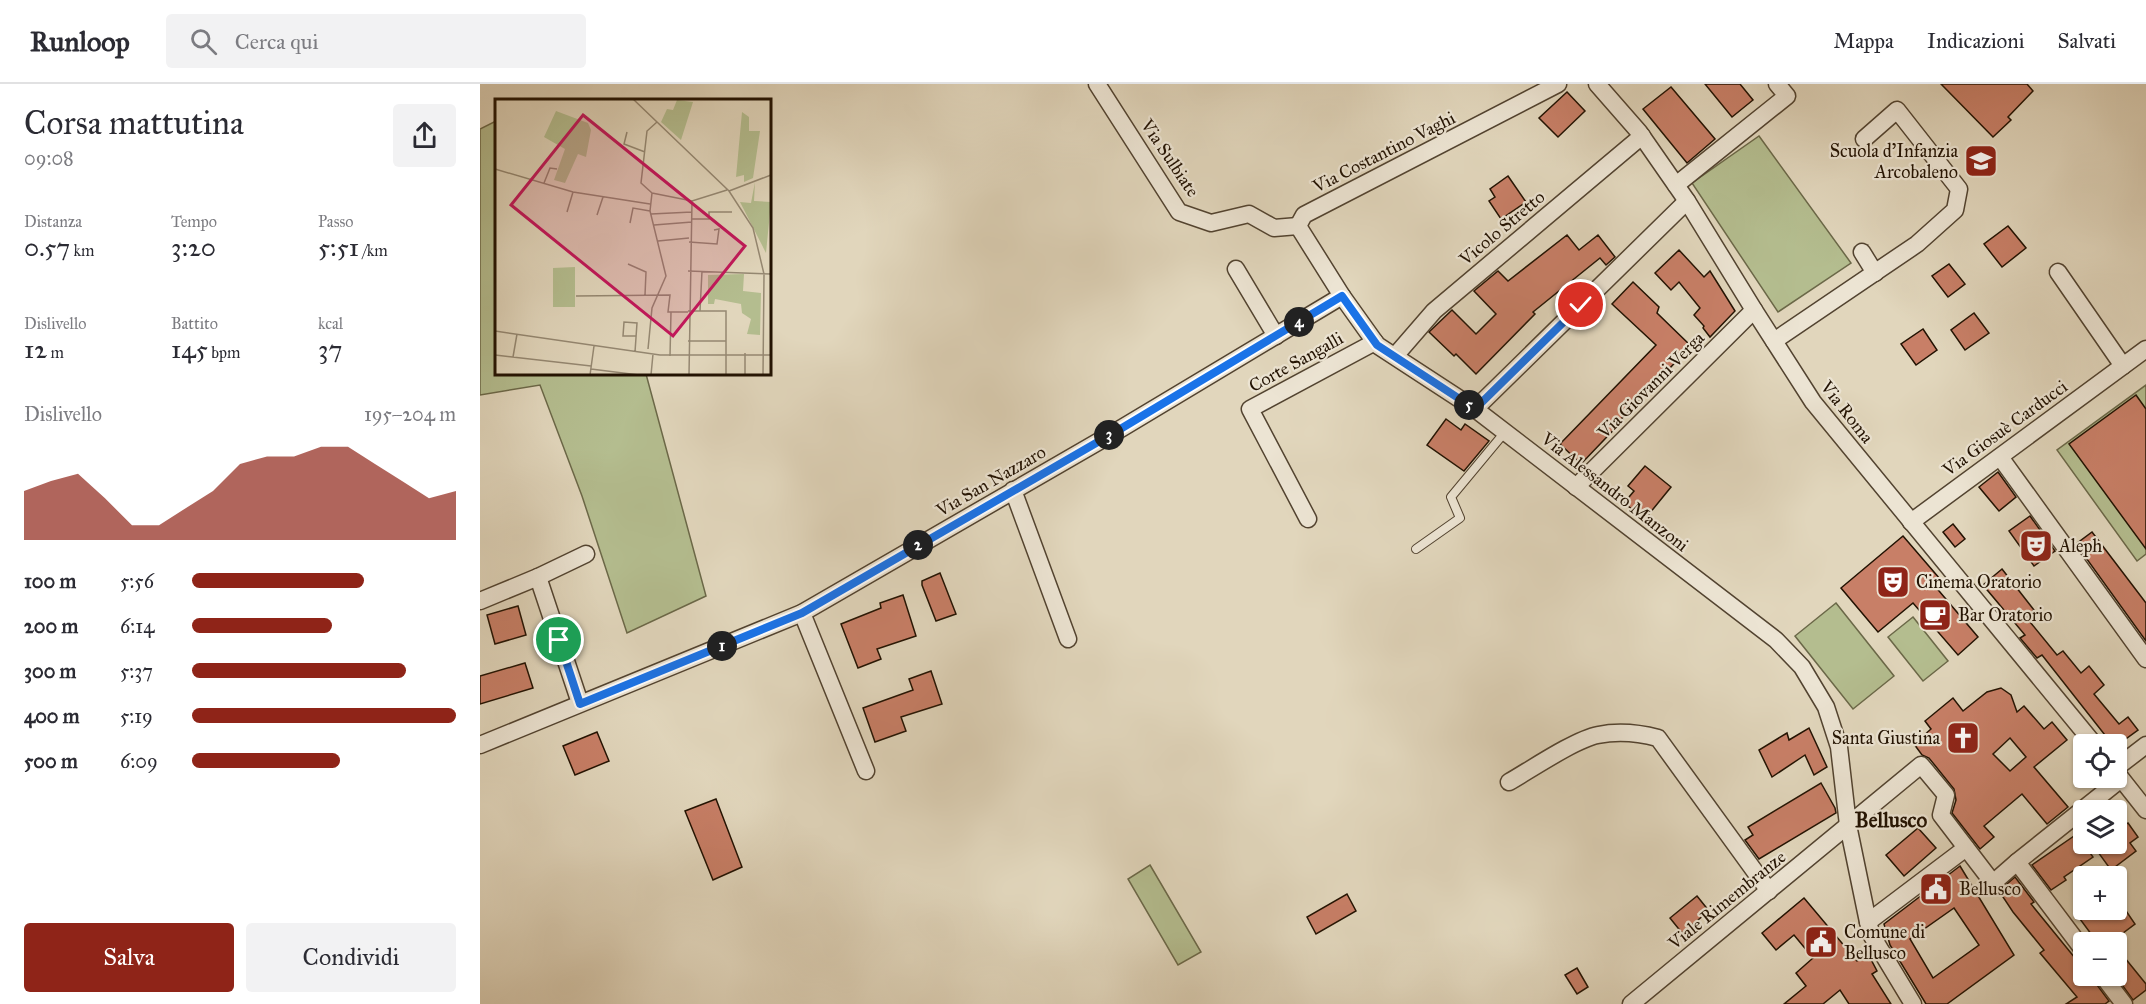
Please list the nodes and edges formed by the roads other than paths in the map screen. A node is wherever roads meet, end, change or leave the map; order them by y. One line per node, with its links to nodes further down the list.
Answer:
1 (1097, 84): 9 (street, Via Sulbiate)
2 (1558, 84): 9 (street, Via Costantino Vaghi)
3 (1597, 84): 5 (street, Via Roma)
4 (1777, 84): 7 (street)
5 (1642, 136): 7 (street, Via Roma); 20 (street, Vicolo Stretto)
6 (1864, 139): 13 (street)
7 (1676, 185): 8 (street, Via Roma)
8 (1688, 201): 15 (street, Via Roma); 22 (street)
9 (1298, 226): 14 (street, Via Alessandro Manzoni)
10 (1862, 252): 13 (street)
11 (1236, 269): 16 (street)
12 (2058, 272): 21 (street)
13 (1875, 273): 17 (street)
14 (1342, 296): 16 (street, Via San Nazzaro); 18 (street, Via Alessandro Manzoni)
15 (1754, 310): 17 (street, Via Roma); 25 (street, Via Giovanni Verga)
16 (1276, 336): 26 (street, Via San Nazzaro)
17 (1774, 341): 28 (street, Via Roma)
18 (1375, 342): 20 (street, Via Alessandro Manzoni); 27 (street, Corte Sangalli)
19 (2146, 349): 21 (street, Via Giosuè Carducci)
20 (1395, 356): 22 (street, Via Alessandro Manzoni)
21 (2123, 366): 24 (street, Via Giosuè Carducci)
22 (1475, 409): 23 (street, Via Alessandro Manzoni)
23 (1505, 432): 25 (street, Via Alessandro Manzoni); 29 (lane)
24 (2000, 457): 28 (street, Via Giosuè Carducci); 35 (street)
25 (1576, 487): 46 (street, Via Alessandro Manzoni)
26 (1013, 490): 33 (street, Via San Nazzaro); 34 (street)
27 (1308, 519)
28 (1911, 522): 37 (street, Via Roma)
29 (1416, 549)
30 (586, 554): 31 (street)
31 (538, 577): 32 (street); 36 (street)
32 (480, 601)
33 (802, 613): 36 (street, Via San Nazzaro); 41 (street)
34 (1068, 639)
35 (2146, 659)
36 (580, 704): 38 (street, Via San Nazzaro)
37 (2086, 734)
38 (480, 744)
39 (2146, 745): 40 (street)
40 (2127, 764)
41 (866, 771)
42 (1509, 782): 49 (street)
43 (2127, 785): 45 (street)
44 (2101, 788): 48 (street)
45 (2146, 810)
46 (1848, 825): 47 (street, Viale Rimembranze); 49 (street, Viale Rimembranze); 50 (street, Via Alessandro Manzoni)
47 (1966, 848): 48 (street); 50 (street)
48 (2017, 862): 51 (street)
49 (1768, 891): 54 (street, Viale Rimembranze)
50 (1870, 929): 53 (street, Via Alessandro Manzoni)
51 (2073, 936)
52 (2110, 986): 55 (street)
53 (1908, 1002)
54 (1631, 1004)
55 (2124, 1004)

